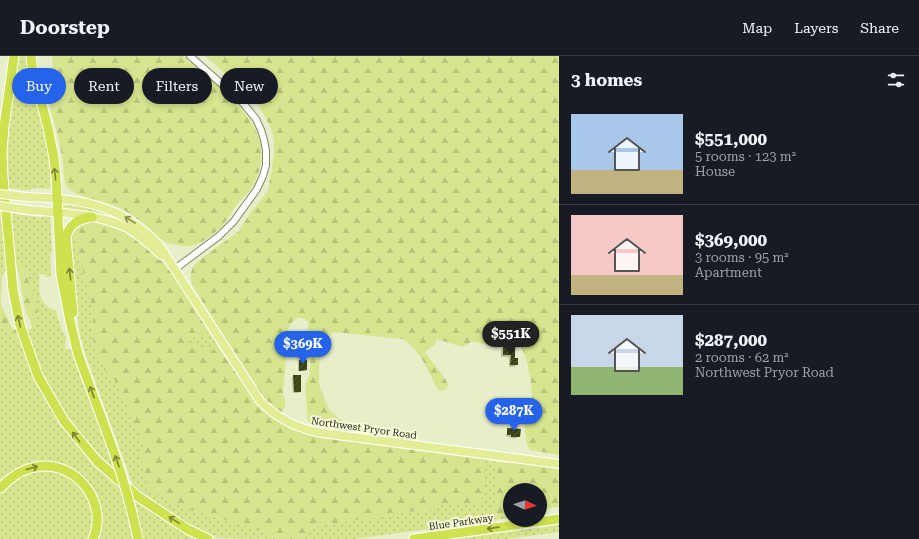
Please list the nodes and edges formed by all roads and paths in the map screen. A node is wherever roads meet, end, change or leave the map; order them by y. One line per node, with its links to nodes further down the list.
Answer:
1 (14, 56): 16 (highway, one-way to 1)
2 (31, 56): 5 (highway, one-way to 2)
3 (190, 56): 9 (street)
4 (0, 194): 5 (main road, Northwest Pryor Road, bridge)
5 (57, 198): 7 (highway); 9 (main road, Northwest Pryor Road, one-way to 5)
6 (0, 206): 7 (main road, Northwest Pryor Road, bridge)
7 (57, 213): 8 (main road, Northwest Pryor Road); 10 (highway)
8 (92, 217): 9 (main road, Northwest Pryor Road); 10 (highway, one-way to 8)
9 (175, 269): 11 (main road, Northwest Pryor Road)
10 (75, 340): 15 (highway, one-way to 10, bridge)
11 (559, 464)
12 (0, 488): 14 (highway, one-way to 14)
13 (559, 520): 17 (highway, Blue Parkway, one-way to 17)
14 (93, 539)
15 (138, 539)
16 (208, 539)
17 (414, 539)

